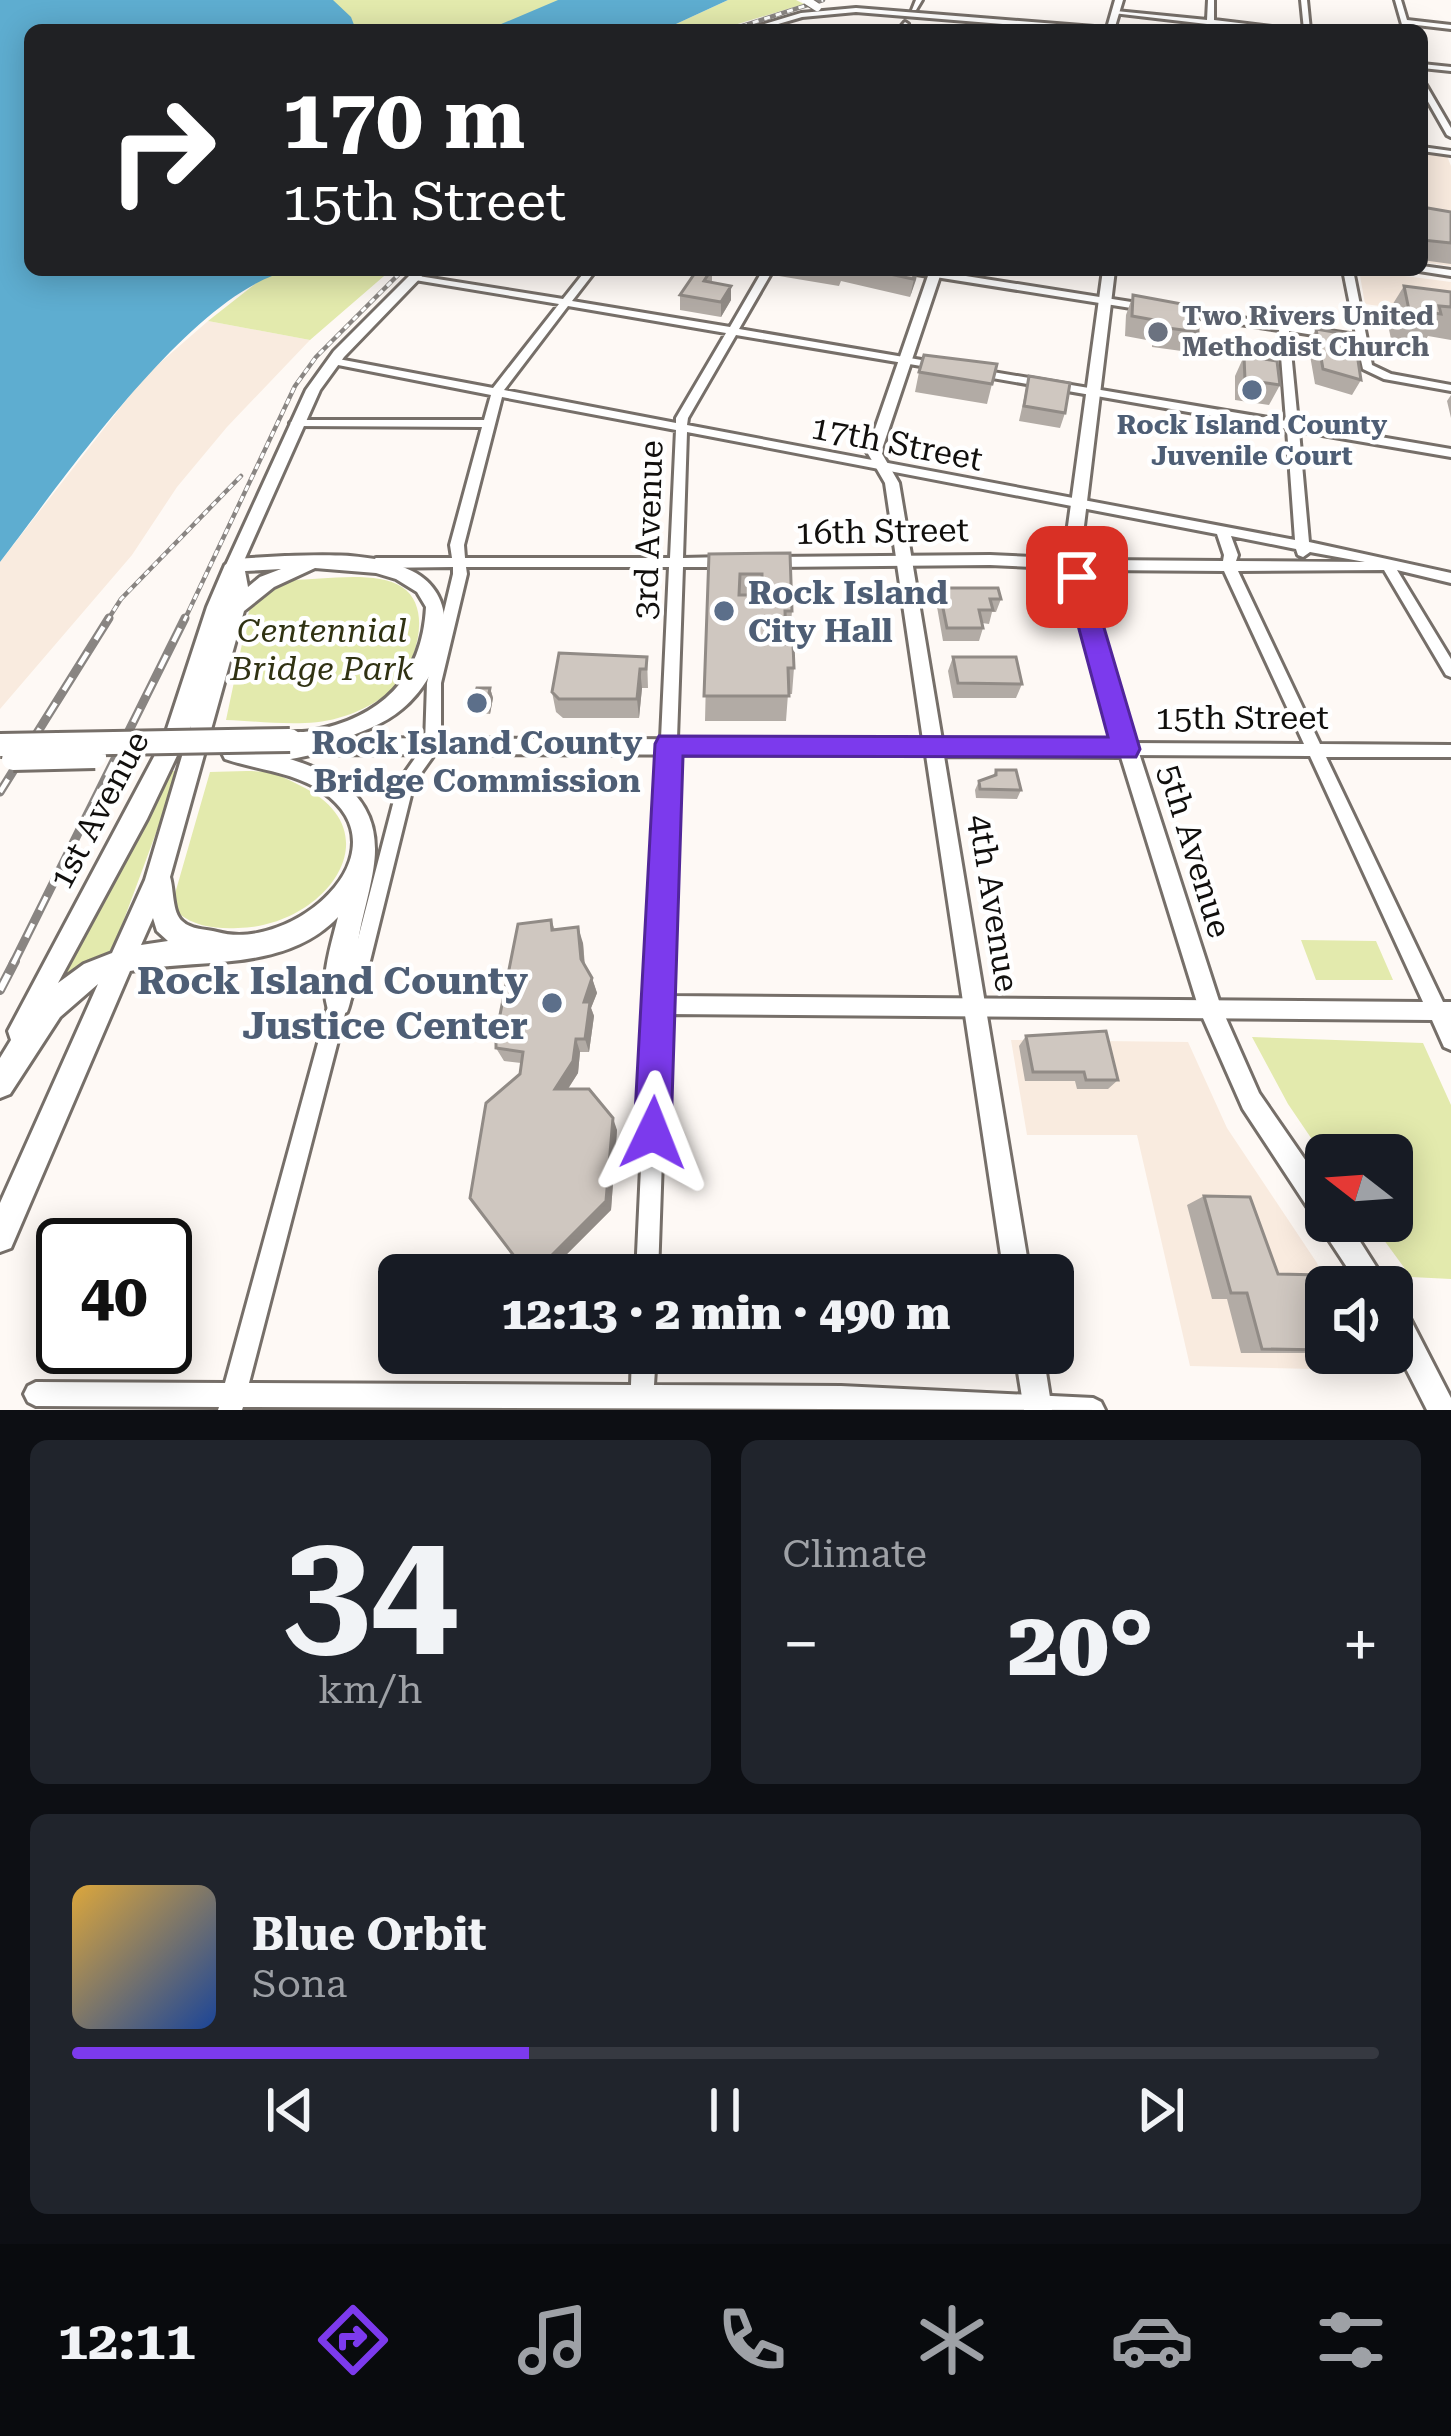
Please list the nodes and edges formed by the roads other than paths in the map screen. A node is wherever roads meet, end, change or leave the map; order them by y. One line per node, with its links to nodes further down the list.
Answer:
1 (806, 0): 7 (street, bridge)
2 (919, 0): 6 (street)
3 (1119, 0): 8 (main road)
4 (1379, 0): 5 (street)
5 (1398, 1)
6 (914, 10)
7 (823, 12): 9 (main road); 10 (main road); 11 (main road)
8 (1115, 13): 12 (main road); 13 (street)
9 (774, 24)
10 (783, 24)
11 (1007, 24)
12 (1110, 24)
13 (1195, 24)
14 (1428, 106): 15 (street)
15 (1451, 135)
16 (416, 276): 30 (main road, 1st Avenue)
17 (434, 276): 24 (street)
18 (586, 276): 24 (street)
19 (764, 276): 27 (street, 3rd Avenue)
20 (934, 276): 29 (main road, 4th Avenue)
21 (953, 276): 25 (street)
22 (1108, 276): 25 (main road, 5th Avenue)
23 (1349, 276): 28 (street)
24 (565, 302): 27 (street); 33 (street)
25 (1105, 302): 26 (street); 32 (main road, 5th Avenue)
26 (1284, 328): 28 (street); 36 (street)
27 (731, 331): 29 (street); 37 (street, 3rd Avenue)
28 (1361, 340): 31 (street)
29 (904, 360): 32 (street); 39 (main road, 4th Avenue)
30 (333, 361): 33 (street, 17th Street); 34 (main road, 1st Avenue)
31 (1451, 388)
32 (1093, 392): 36 (street); 40 (main road, 5th Avenue)
33 (497, 394): 35 (street); 37 (street, 17th Street)
34 (296, 423): 35 (street); 51 (main road, 1st Avenue)
35 (489, 424): 43 (street)
36 (1291, 425): 38 (street); 42 (street)
37 (682, 429): 39 (street, 17th Street); 44 (street, 3rd Avenue)
38 (1451, 453)
39 (882, 467): 40 (street, 17th Street); 47 (main road, 4th Avenue)
40 (1078, 505): 41 (street, 17th Street); 48 (main road, 5th Avenue)
41 (1222, 533): 42 (street, 17th Street); 52 (street)
42 (1301, 547): 53 (street); 54 (street, 17th Street)
43 (461, 560): 44 (street); 49 (street); 60 (street)
44 (678, 562): 45 (street); 58 (street, 3rd Avenue)
45 (741, 562)
46 (759, 562): 47 (street, 16th Street)
47 (904, 562): 48 (street, 16th Street); 61 (main road, 4th Avenue)
48 (1074, 562): 52 (street, 16th Street); 63 (main road, 5th Avenue)
49 (376, 563): 50 (highway); 62 (highway)
50 (313, 564): 51 (highway); 56 (highway)
51 (234, 565): 56 (highway, 1st Avenue); 77 (highway, 1st Avenue)
52 (1229, 566): 53 (street, 16th Street); 64 (street)
53 (1309, 566): 54 (street, 16th Street)
54 (1388, 566): 55 (street, 17th Street); 57 (street)
55 (1451, 578)
56 (235, 609): 67 (highway, 1st Avenue)
57 (1451, 671)
58 (669, 744): 60 (main road, 15th Street); 61 (main road, 15th Street); 72 (street, 3rd Avenue)
59 (0, 745): 62 (highway, 15th Street, bridge)
60 (434, 745): 62 (main road, 15th Street); 71 (street)
61 (932, 747): 63 (main road, 15th Street); 73 (main road, 4th Avenue)
62 (294, 749): 66 (highway, bridge); 68 (highway)
63 (1126, 749): 64 (street, 15th Street); 74 (main road, 5th Avenue)
64 (1316, 750): 65 (street, 15th Street); 75 (street)
65 (1451, 751)
66 (0, 760)
67 (167, 852): 69 (highway); 70 (highway, 1st Avenue)
68 (364, 856): 69 (highway); 71 (highway)
69 (250, 948): 70 (highway)
70 (124, 960): 77 (highway); 79 (highway, 1st Avenue)
71 (338, 1003): 86 (street)
72 (658, 1005): 73 (street); 80 (street, 3rd Avenue)
73 (974, 1005): 74 (street); 81 (main road, 4th Avenue)
74 (1210, 1009): 75 (street); 78 (main road, 5th Avenue)
75 (1445, 1011): 76 (street)
76 (1451, 1040)
77 (0, 1081)
78 (1305, 1182)
79 (0, 1237)
80 (648, 1254)
81 (1014, 1254)
82 (1413, 1354): 90 (main road)
83 (643, 1374): 87 (street)
84 (1032, 1374): 88 (main road)
85 (36, 1394): 86 (street)
86 (232, 1401): 87 (street)
87 (641, 1405): 88 (street)
88 (1037, 1408): 89 (street)
89 (1093, 1410)
90 (1442, 1410)

